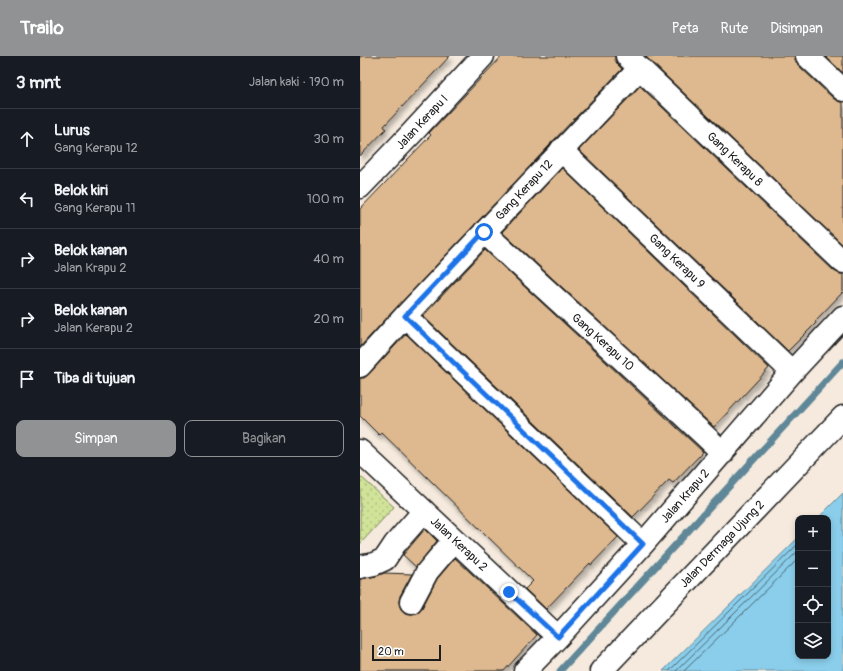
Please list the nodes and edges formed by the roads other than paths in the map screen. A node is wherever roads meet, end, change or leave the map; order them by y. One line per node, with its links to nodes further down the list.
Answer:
1 (483, 56): 6 (street, Jalan Kerapu I)
2 (807, 56): 4 (street)
3 (634, 62): 5 (street, Gang Kerapu 12); 8 (street, Gang Kerapu 8)
4 (843, 90)
5 (561, 150): 7 (street, Gang Kerapu 12); 12 (street, Gang Kerapu 9)
6 (360, 187)
7 (484, 232): 9 (street, Gang Kerapu 12); 15 (street, Gang Kerapu 10)
8 (843, 262)
9 (405, 316): 11 (street, Gang Kerapu 12); 18 (street)
10 (843, 317): 12 (street, Jalan Krapu 2)
11 (360, 366)
12 (792, 372): 15 (street, Jalan Krapu 2)
13 (843, 417): 23 (street, Jalan Dermaga Ujung 2)
14 (360, 451): 16 (street, Jalan Kerapu 2)
15 (723, 453): 18 (street, Jalan Krapu 2)
16 (424, 511): 17 (street, Jalan Kerapu 2); 19 (street)
17 (454, 540): 20 (street); 21 (street, Jalan Kerapu 2)
18 (643, 544): 21 (street, Jalan Krapu 2)
19 (360, 567)
20 (411, 602)
21 (558, 637): 22 (street, Jalan Krapu 2)
22 (525, 671)
23 (601, 671)

